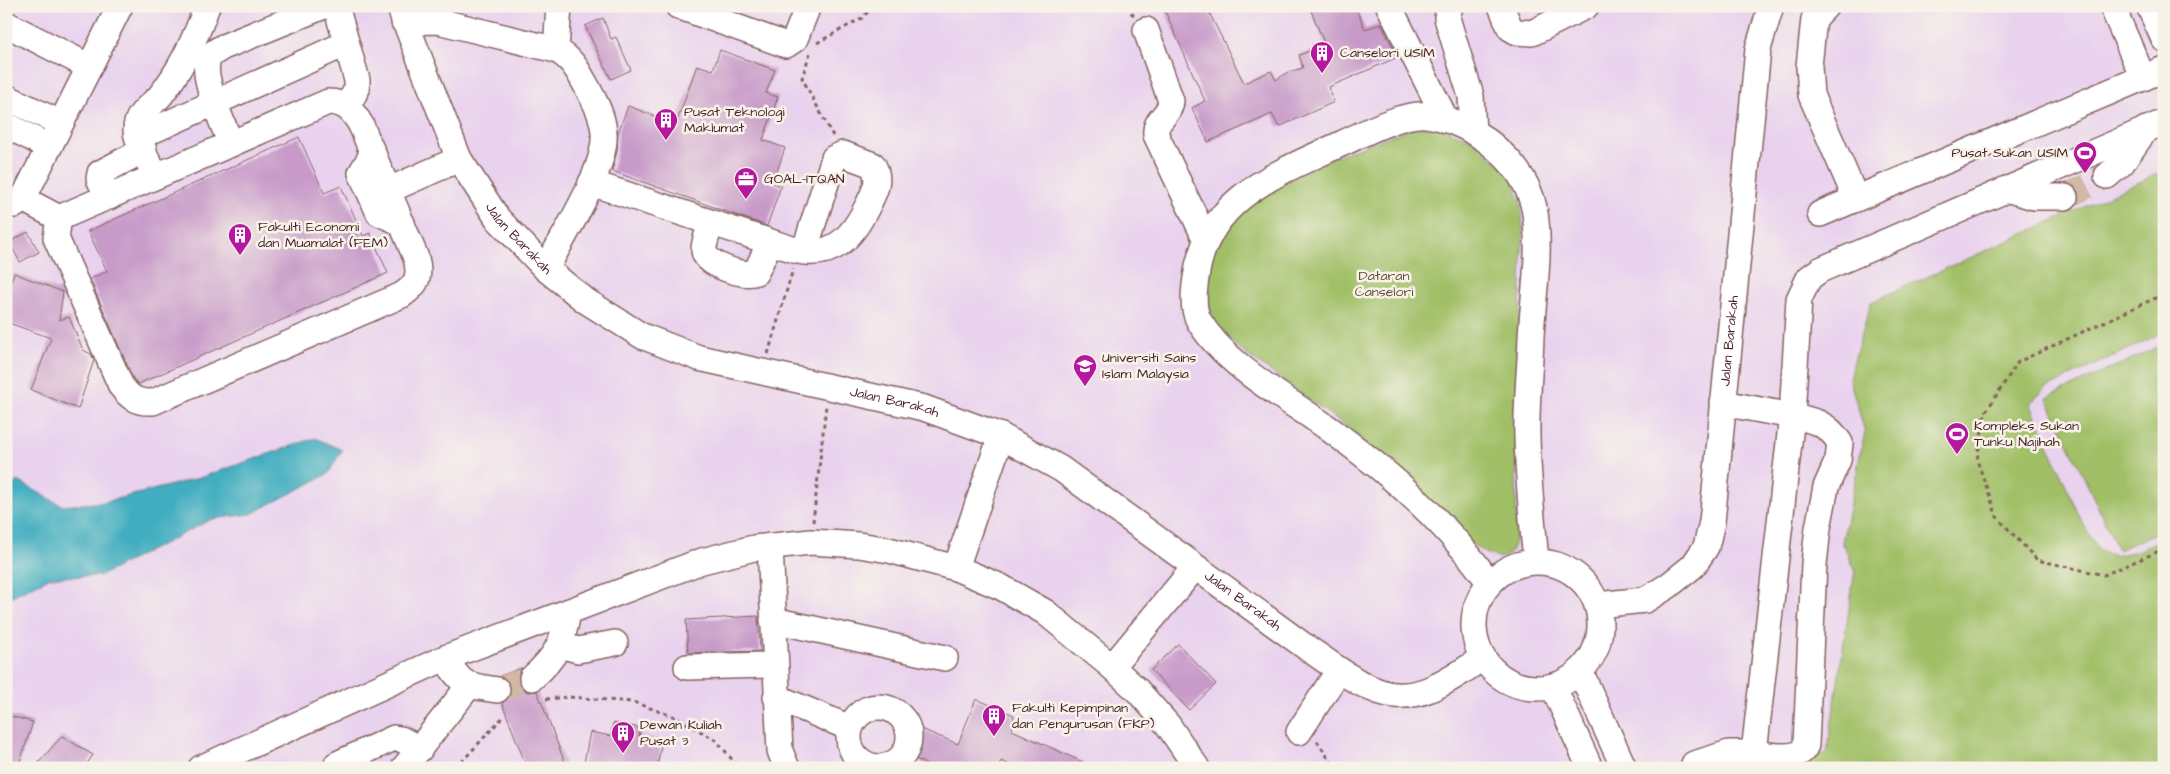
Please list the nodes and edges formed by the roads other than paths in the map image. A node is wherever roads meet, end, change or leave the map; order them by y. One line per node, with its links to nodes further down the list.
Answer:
1 (120, 6): 22 (street)
2 (207, 6): 32 (street)
3 (324, 6): 25 (street)
4 (336, 6): 20 (street)
5 (559, 6): 21 (street)
6 (678, 6): 7 (street)
7 (805, 6)
8 (1389, 6): 27 (street)
9 (1450, 6): 31 (street)
10 (1501, 6): 11 (street)
11 (1586, 6)
12 (1771, 6): 54 (street, Jalan Barakah)
13 (1826, 6): 44 (street)
14 (2112, 6): 23 (street)
15 (2149, 6): 19 (street)
16 (402, 14): 21 (street); 36 (street, Jalan Barakah)
17 (6, 24): 22 (street)
18 (1146, 30): 50 (street)
19 (2164, 39)
20 (345, 44): 25 (street); 26 (street)
21 (556, 50): 39 (street)
22 (88, 66): 28 (street)
23 (2153, 74): 44 (street)
24 (6, 97): 28 (street)
25 (215, 103): 32 (street); 33 (street)
26 (347, 106): 33 (street); 35 (street)
27 (1446, 120): 31 (street); 50 (street)
28 (60, 123): 34 (street)
29 (6, 125): 34 (street)
30 (2155, 126): 38 (street); 41 (street)
31 (1473, 132): 58 (street)
32 (141, 143): 37 (street); 43 (street)
33 (231, 144): 37 (street)
34 (49, 147): 45 (street)
35 (373, 153): 40 (street); 48 (street)
36 (459, 159): 40 (street); 53 (street, Jalan Barakah)
37 (156, 176): 43 (street)
38 (2107, 176)
39 (591, 183): 49 (street); 53 (street)
40 (389, 190): 48 (street)
41 (2006, 190): 42 (street); 55 (street)
42 (2065, 196)
43 (109, 197): 47 (street)
44 (1856, 199): 46 (street)
45 (15, 201): 47 (street)
46 (1820, 214)
47 (59, 218): 48 (street)
48 (402, 223)
49 (711, 224): 51 (street); 51 (street)
50 (1205, 238): 61 (street)
51 (770, 242): 52 (street)
52 (801, 252): 52 (street)
53 (546, 269): 56 (street, Jalan Barakah)
54 (1723, 403): 55 (street); 62 (street, Jalan Barakah)
55 (1792, 416): 83 (street); 83 (street)
56 (1001, 436): 59 (street, Jalan Barakah); 60 (street)
57 (770, 546): 60 (street); 63 (street); 64 (street)
58 (1536, 561): 61 (street); 62 (street)
59 (1195, 567): 72 (street); 73 (street, Jalan Barakah)
60 (956, 568): 72 (street)
61 (1489, 582): 69 (street)
62 (1596, 604): 74 (street)
63 (568, 612): 66 (street); 67 (street)
64 (773, 620): 68 (street); 70 (street)
65 (615, 643): 66 (street)
66 (560, 645): 75 (street)
67 (445, 658): 76 (street); 86 (street)
68 (945, 658)
69 (1483, 658): 73 (street, Jalan Barakah); 77 (street)
70 (775, 665): 71 (street); 79 (street)
71 (687, 667)
72 (1112, 667): 89 (street)
73 (1339, 670): 81 (street)
74 (1580, 671): 77 (street); 91 (street)
75 (532, 678)
76 (469, 686): 78 (street); 82 (street)
77 (1552, 686): 90 (street)
78 (497, 690)
79 (776, 697): 80 (street); 88 (street)
80 (850, 728)
81 (1303, 728)
82 (420, 749): 84 (street); 87 (street)
83 (1754, 753): 85 (street)
84 (337, 764)
85 (1692, 767)
86 (201, 768)
87 (404, 768)
88 (787, 768)
89 (1197, 768)
90 (1590, 768)
91 (1624, 768)

